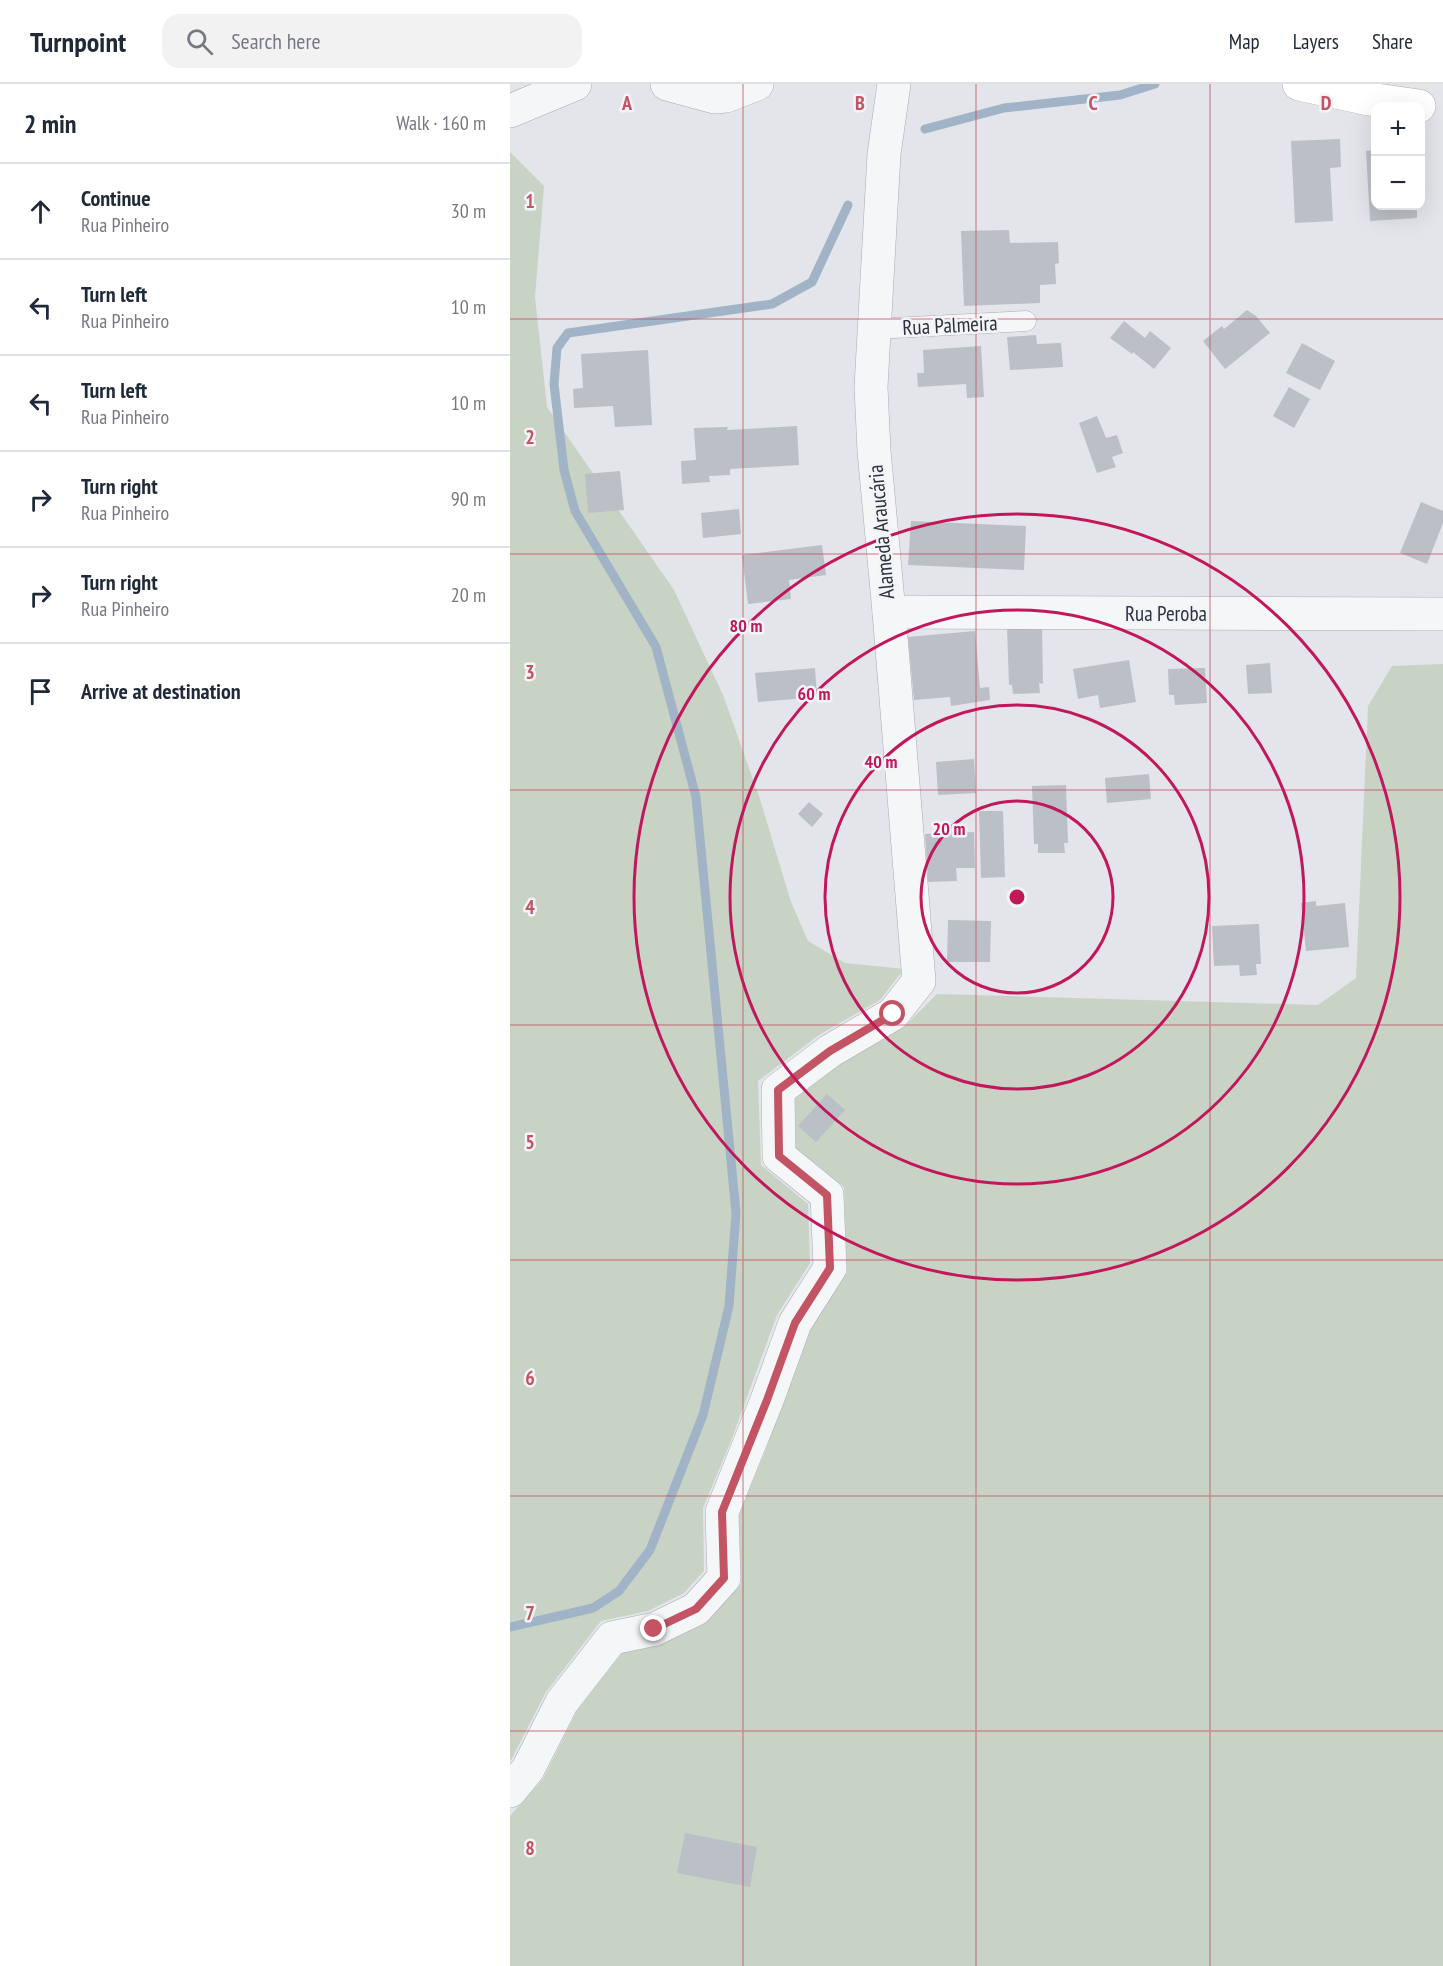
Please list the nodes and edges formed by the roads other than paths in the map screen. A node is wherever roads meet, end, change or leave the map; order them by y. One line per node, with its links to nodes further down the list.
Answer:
1 (575, 84): 9 (street)
2 (667, 84): 3 (street)
3 (757, 84)
4 (894, 84): 11 (street, Alameda Araucária)
5 (1299, 84): 6 (main road)
6 (1388, 102)
7 (1425, 108): 8 (main road)
8 (1443, 110)
9 (510, 111)
10 (1026, 321): 11 (lane, Rua Palmeira)
11 (874, 329): 12 (street, Alameda Araucária)
12 (889, 612): 13 (street, Rua Peroba); 14 (street, Alameda Araucária)
13 (1443, 614)
14 (510, 1791)

